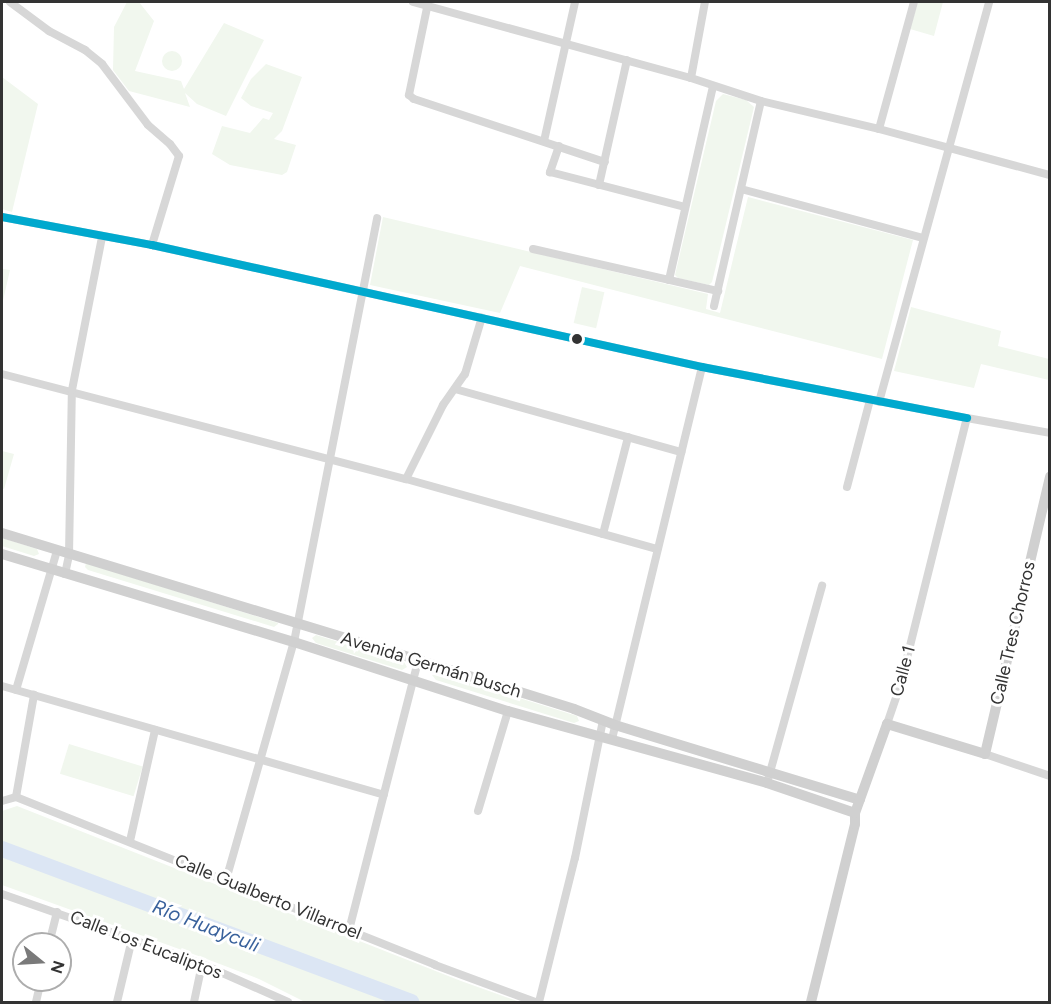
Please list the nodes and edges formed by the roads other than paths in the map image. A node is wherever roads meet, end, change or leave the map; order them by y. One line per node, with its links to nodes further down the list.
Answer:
1 (10, 2): 26 (street)
2 (413, 2): 7 (street)
3 (575, 2): 8 (street)
4 (705, 2): 10 (street)
5 (914, 2): 13 (street)
6 (989, 2): 16 (street)
7 (428, 3): 8 (street); 14 (street)
8 (565, 42): 9 (street); 14 (street)
9 (627, 60): 10 (street); 17 (street)
10 (691, 78): 11 (street)
11 (713, 87): 12 (street); 21 (street)
12 (761, 101): 13 (street); 20 (street)
13 (879, 129): 16 (street)
14 (544, 141): 15 (street)
15 (558, 146): 17 (street); 19 (street)
16 (947, 148): 18 (street); 25 (street)
17 (605, 162): 19 (street)
18 (1050, 175)
19 (599, 185): 21 (street)
20 (741, 189): 25 (street); 30 (street)
21 (685, 207): 28 (street)
22 (2, 217): 24 (street)
23 (377, 218): 29 (street)
24 (102, 237): 26 (street); 36 (street)
25 (922, 238): 38 (street)
26 (152, 245): 29 (street)
27 (533, 249): 28 (street)
28 (669, 280): 30 (street)
29 (362, 290): 32 (street); 43 (street)
30 (718, 291): 31 (street)
31 (714, 306)
32 (482, 317): 33 (street); 35 (street)
33 (702, 367): 37 (street); 42 (street)
34 (2, 374): 36 (street)
35 (455, 389): 41 (street); 45 (street)
36 (72, 390): 43 (street); 52 (street)
37 (870, 400): 38 (street); 46 (street)
38 (879, 402): 39 (street)
39 (967, 417): 40 (street); 65 (street, Calle 1)
40 (1050, 433)
41 (628, 437): 42 (street); 48 (street)
42 (681, 452): 49 (street)
43 (328, 459): 45 (street); 56 (street)
44 (1050, 477): 70 (main road, Calle Tres Chorros)
45 (406, 479): 48 (street)
46 (847, 487)
47 (2, 534): 50 (main road, Avenida Germán Busch)
48 (603, 534): 49 (street)
49 (657, 549): 66 (street)
50 (57, 551): 52 (main road, Avenida Germán Busch); 53 (street)
51 (2, 554): 53 (main road, Avenida Germán Busch)
52 (69, 555): 54 (street); 56 (main road, Avenida Germán Busch)
53 (51, 570): 54 (main road, Avenida Germán Busch); 61 (street)
54 (65, 574): 57 (main road, Avenida Germán Busch)
55 (822, 586): 73 (street)
56 (298, 623): 57 (street); 58 (main road, Avenida Germán Busch)
57 (294, 642): 59 (main road, Avenida Germán Busch); 71 (street)
58 (418, 661): 59 (street); 64 (main road, Avenida Germán Busch)
59 (412, 681): 63 (main road, Avenida Germán Busch); 74 (street)
60 (2, 686): 61 (street)
61 (16, 690): 62 (street)
62 (34, 695): 67 (street); 75 (street)
63 (508, 711): 68 (main road, Avenida Germán Busch); 78 (street)
64 (603, 720): 66 (main road, Avenida Germán Busch); 68 (street)
65 (887, 724): 70 (main road); 76 (main road, Calle 1)
66 (615, 725): 69 (street); 73 (main road, Avenida Germán Busch)
67 (155, 730): 71 (street); 80 (street)
68 (600, 736): 69 (main road, Avenida Germán Busch); 91 (street)
69 (612, 740): 73 (main road, Avenida Germán Busch)
70 (986, 754): 72 (street)
71 (261, 760): 74 (street); 81 (street)
72 (1050, 776)
73 (768, 778): 76 (main road, Avenida Germán Busch); 79 (main road, Avenida Germán Busch)
74 (384, 795): 84 (street)
75 (16, 797): 77 (street); 80 (street, Calle Gualberto Villarroel)
76 (860, 800): 79 (main road, Calle 1)
77 (2, 801)
78 (478, 811)
79 (855, 813): 92 (main road, Calle 1)
80 (130, 841): 81 (street, Calle Gualberto Villarroel)
81 (226, 880): 84 (street, Calle Gualberto Villarroel)
82 (2, 894): 83 (street, Calle Los Eucaliptos)
83 (57, 912): 85 (street); 86 (street, Calle Los Eucaliptos)
84 (349, 930): 91 (street, Calle Gualberto Villarroel)
85 (52, 932)
86 (132, 939): 87 (street, Calle Los Eucaliptos); 88 (street)
87 (202, 964): 89 (street); 90 (street, Calle Los Eucaliptos)
88 (117, 1002)
89 (194, 1002)
90 (288, 1002)
91 (537, 1002)
92 (811, 1002)

